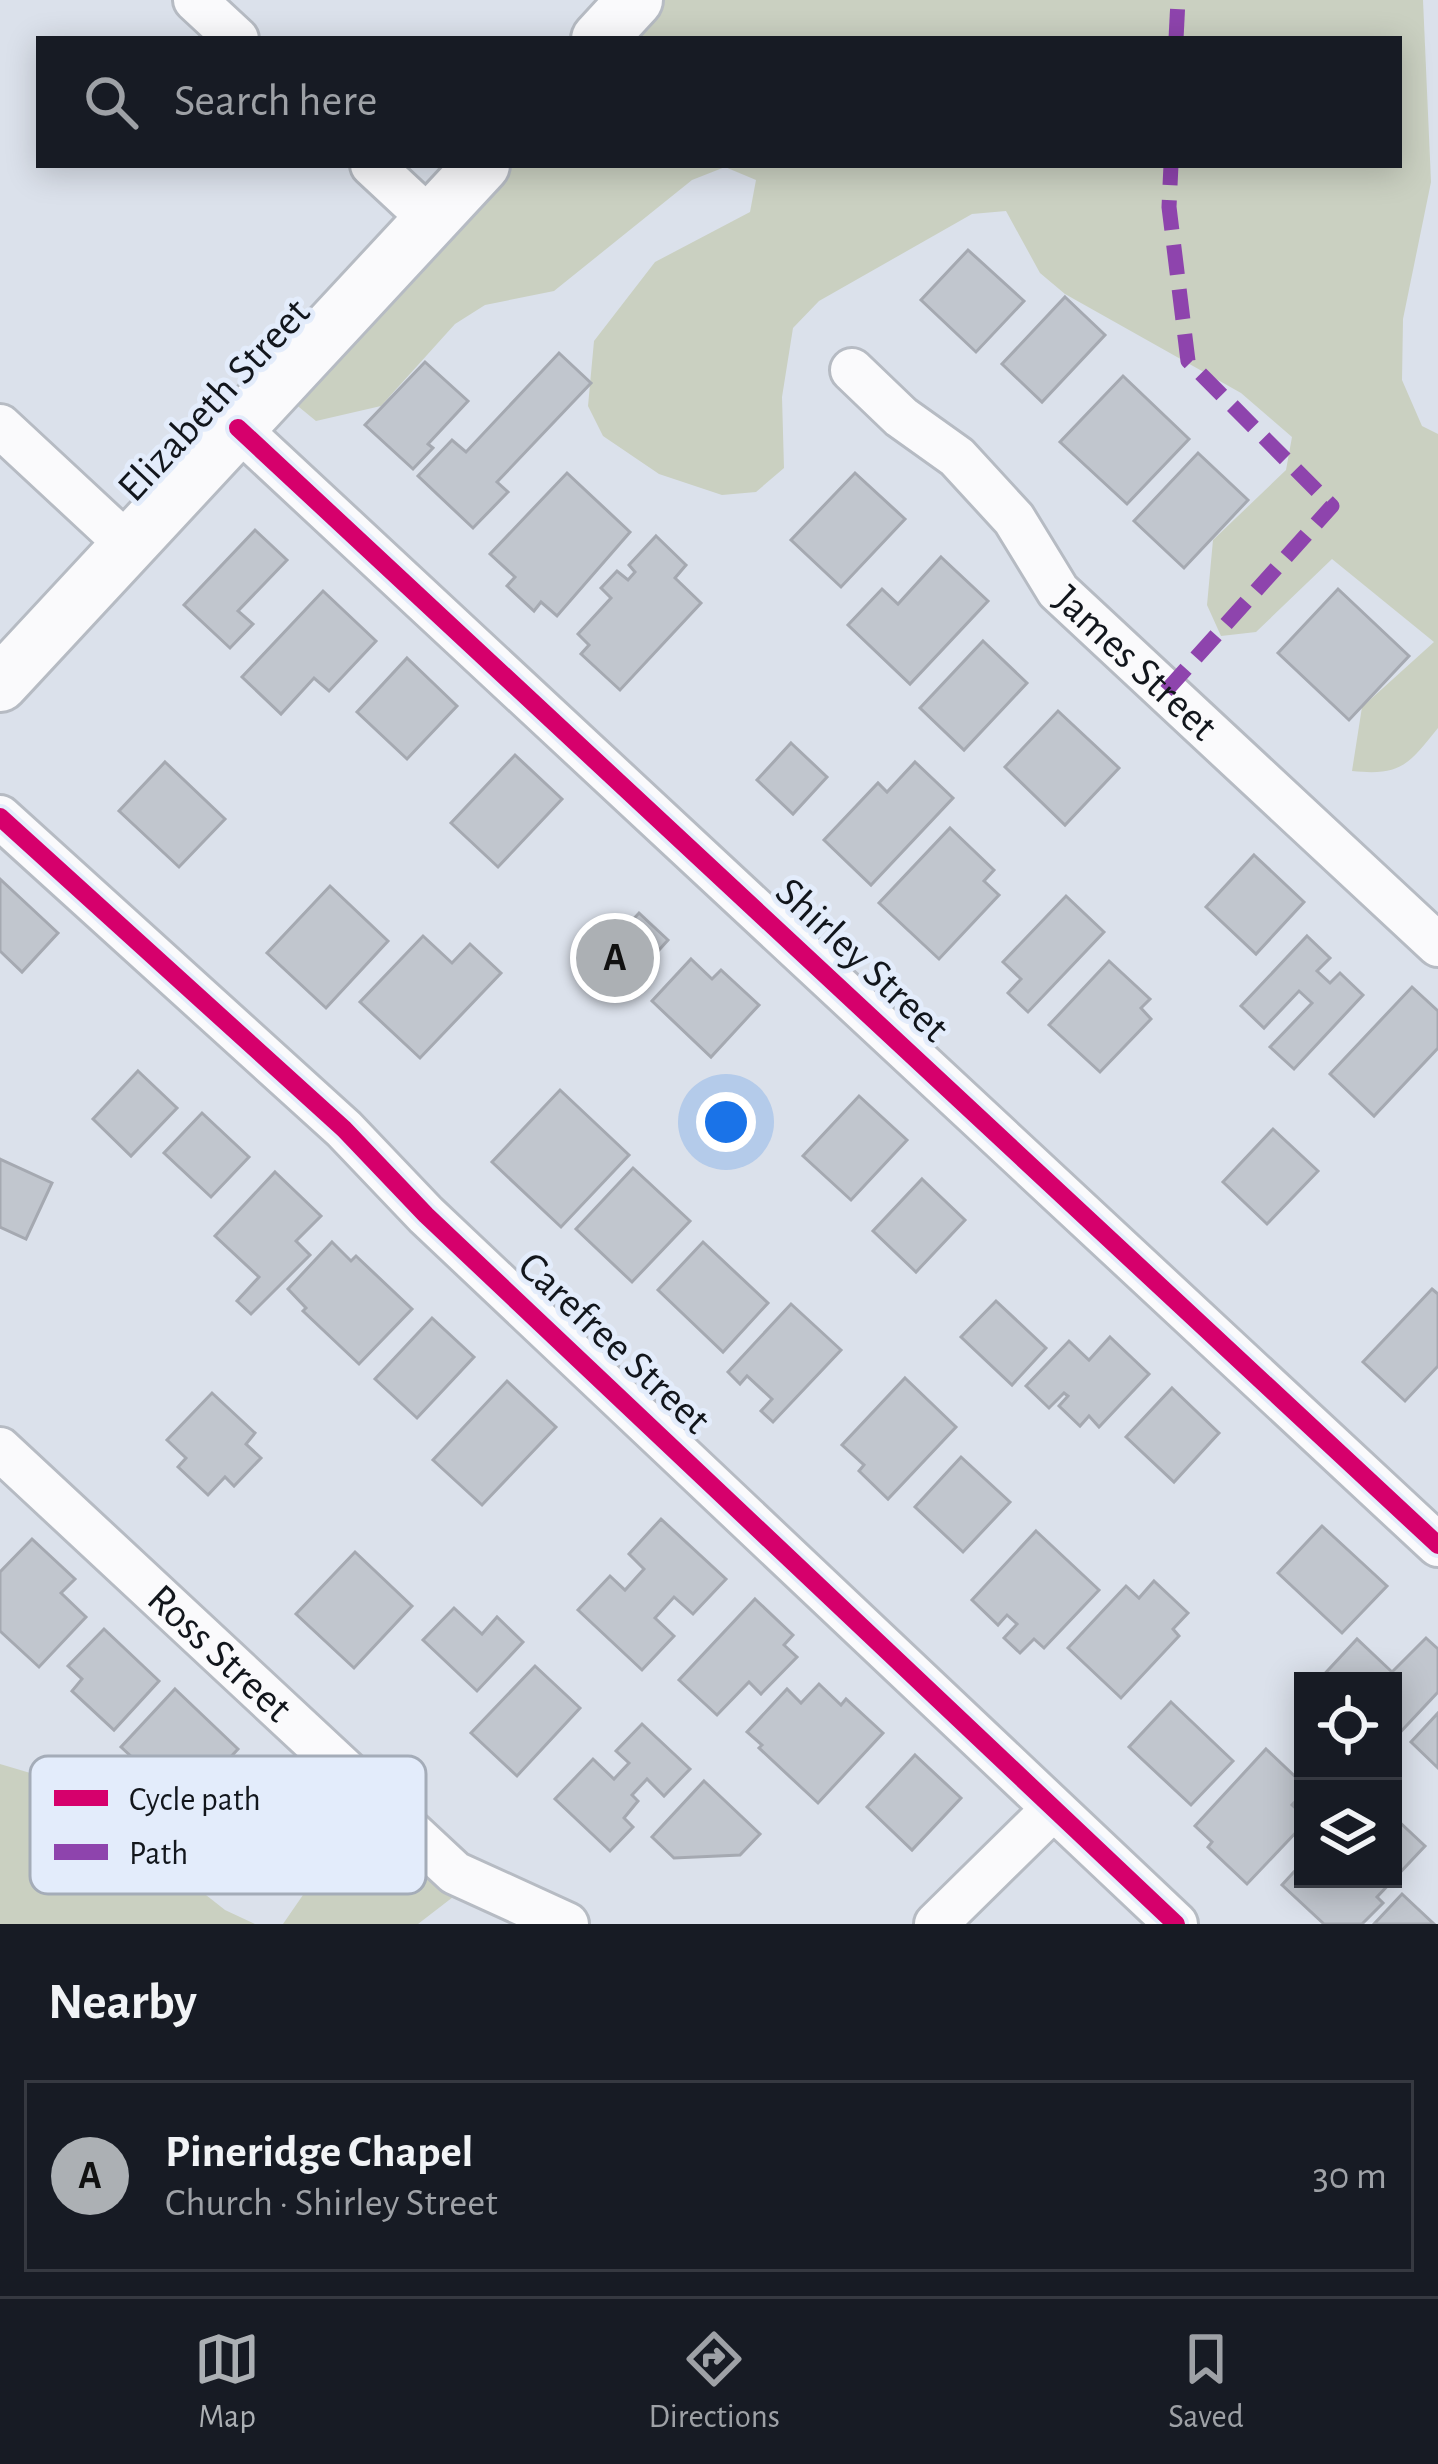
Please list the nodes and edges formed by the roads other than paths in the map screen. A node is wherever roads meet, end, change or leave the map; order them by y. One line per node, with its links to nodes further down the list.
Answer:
1 (195, 0): 3 (street)
2 (635, 0): 4 (street)
3 (234, 36)
4 (601, 36)
5 (374, 168): 7 (street)
6 (479, 168): 7 (street, Elizabeth Street)
7 (430, 220): 10 (street, Elizabeth Street)
8 (852, 370): 14 (street, James Street)
9 (0, 426): 11 (street)
10 (238, 428): 11 (street, Elizabeth Street); 16 (street, Shirley Street)
11 (128, 545): 12 (street, Elizabeth Street)
12 (0, 684)
13 (0, 817): 18 (street, Carefree Street)
14 (1438, 945)
15 (0, 1449): 17 (street, Ross Street)
16 (1438, 1545)
17 (329, 1756)
18 (1052, 1810): 21 (street); 22 (street, Carefree Street)
19 (426, 1847): 20 (street, Ross Street)
20 (567, 1924)
21 (937, 1924)
22 (1176, 1924)

